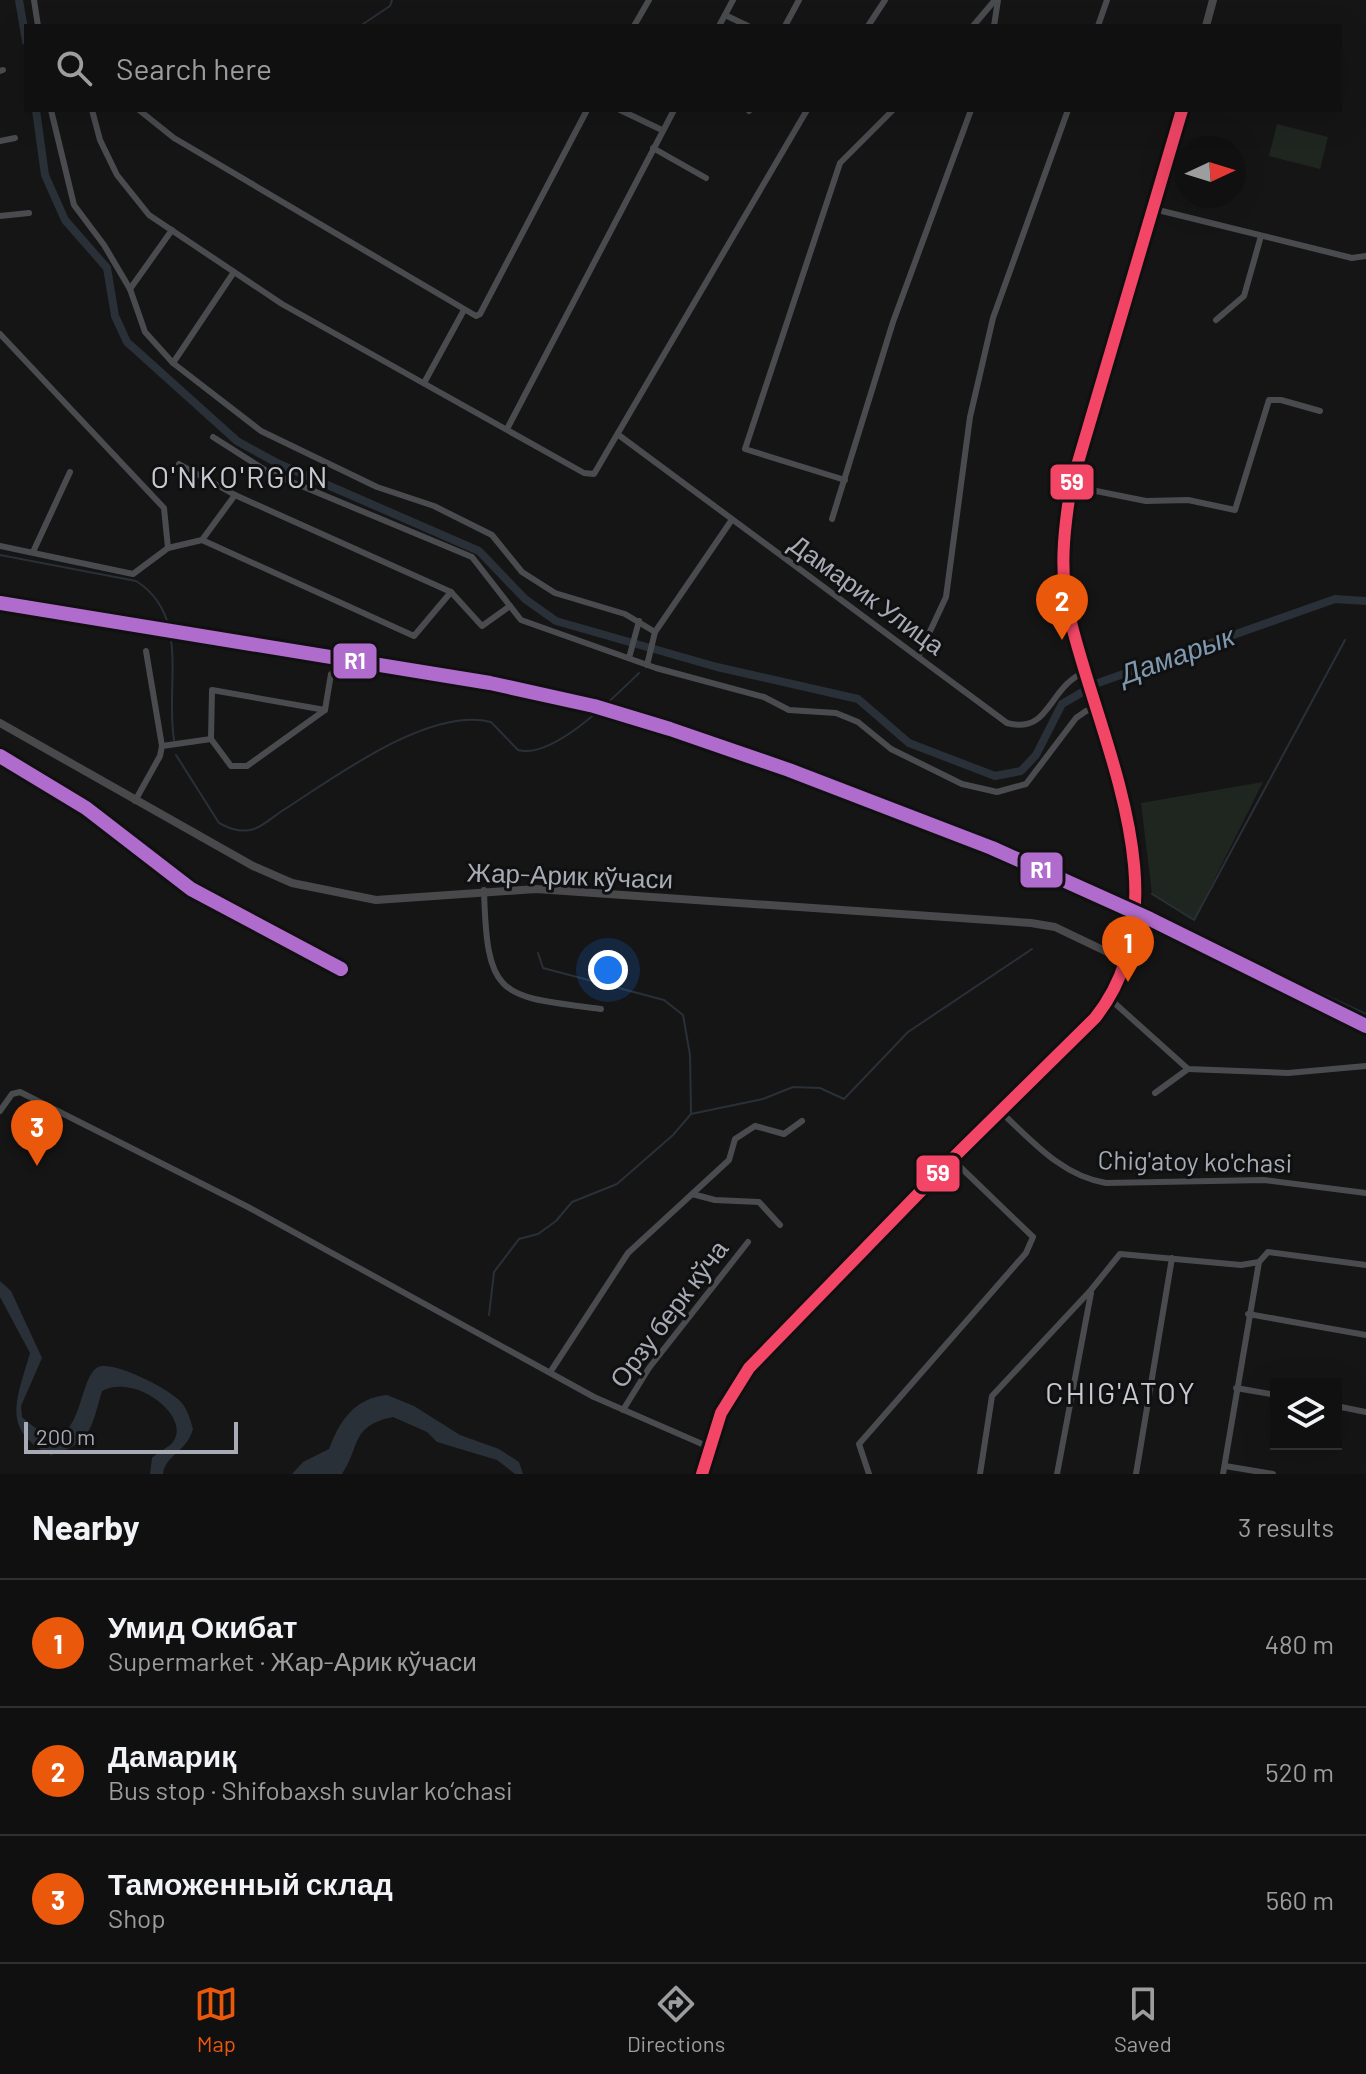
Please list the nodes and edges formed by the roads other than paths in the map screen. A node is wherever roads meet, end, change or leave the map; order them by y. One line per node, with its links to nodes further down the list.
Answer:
1 (34, 0): 10 (street)
2 (649, 0): 11 (street)
3 (733, 0): 9 (street)
4 (799, 0): 14 (street)
5 (885, 0): 15 (street)
6 (996, 0): 16 (street); 17 (street)
7 (1107, 0): 18 (street)
8 (1213, 0): 19 (main road)
9 (725, 15): 12 (street); 13 (street)
10 (38, 24)
11 (635, 24)
12 (720, 24)
13 (744, 24)
14 (786, 24)
15 (869, 24)
16 (975, 24)
17 (994, 24)
18 (1099, 24)
19 (1207, 24)
20 (51, 112): 43 (street)
21 (93, 112): 39 (street)
22 (142, 112): 44 (street)
23 (586, 112): 44 (street)
24 (624, 112): 31 (street)
25 (673, 112): 31 (street)
26 (806, 112): 51 (street)
27 (891, 112): 55 (street)
28 (970, 112): 55 (street)
29 (1067, 112): 69 (street)
30 (1181, 112): 36 (main road)
31 (662, 130): 34 (street)
32 (15, 138): 33 (street)
33 (0, 141)
34 (653, 148): 35 (street); 50 (street)
35 (706, 178)
36 (1154, 209): 40 (street); 56 (main road)
37 (29, 213): 38 (street)
38 (0, 216)
39 (172, 230): 42 (street); 43 (street)
40 (1261, 236): 41 (street); 45 (street)
41 (1366, 256)
42 (234, 272): 47 (street); 48 (street)
43 (130, 289): 47 (street)
44 (464, 310): 48 (street)
45 (1216, 320)
46 (0, 334): 62 (street)
47 (173, 363): 66 (street)
48 (424, 383): 50 (street)
49 (1320, 411): 56 (street)
50 (507, 429): 51 (street)
51 (620, 436): 59 (street, Дамарик Улица)
52 (213, 437): 65 (street)
53 (179, 464): 57 (street)
54 (70, 472): 63 (street)
55 (845, 480): 58 (street)
56 (1071, 486): 72 (main road)
57 (235, 495): 60 (street); 64 (street)
58 (832, 519)
59 (731, 521): 67 (street); 69 (street, Дамарик Улица)
60 (202, 540): 62 (street); 64 (street)
61 (0, 546): 63 (street)
62 (168, 548): 63 (street)
63 (33, 552)
64 (451, 592): 65 (street)
65 (510, 606): 70 (street)
66 (639, 621): 67 (street); 70 (street)
67 (655, 632): 71 (street)
68 (146, 651): 78 (street)
69 (918, 657): 72 (street, Дамарик Улица)
70 (629, 658): 71 (street)
71 (647, 665): 74 (street)
72 (1087, 673): 74 (main road)
73 (331, 674): 75 (street)
74 (1099, 709): 81 (main road)
75 (325, 710): 77 (street); 77 (street)
76 (0, 723): 79 (main road, Жар-Арик кўчаси)
77 (211, 739): 78 (street)
78 (162, 746): 79 (street)
79 (135, 801): 80 (main road, Жар-Арик кўчаси)
80 (484, 890): 81 (main road, Жар-Арик кўчаси); 83 (street)
81 (1126, 961): 82 (main road)
82 (1110, 999): 85 (street); 88 (main road)
83 (601, 1009)
84 (1366, 1066): 85 (street)
85 (1188, 1069): 86 (street)
86 (1155, 1093)
87 (0, 1111): 101 (street)
88 (1000, 1111): 90 (main road); 91 (street, Chig'atoy ko'chasi)
89 (802, 1121): 92 (street)
90 (952, 1159): 107 (main road); 110 (street)
91 (1366, 1193)
92 (692, 1194): 93 (street); 101 (street)
93 (780, 1225)
94 (748, 1242): 105 (street, Орзу берк кўча)
95 (1172, 1258): 96 (street); 98 (street); 113 (street)
96 (1259, 1262): 97 (street); 99 (street)
97 (1366, 1265)
98 (1091, 1290): 111 (street); 112 (street)
99 (1248, 1314): 100 (street); 102 (street)
100 (1366, 1335)
101 (551, 1371): 105 (street)
102 (1236, 1388): 103 (street); 108 (street)
103 (1270, 1394)
104 (1342, 1407): 106 (street)
105 (623, 1410): 107 (street)
106 (1366, 1412)
107 (709, 1447): 109 (main road)
108 (1224, 1470): 114 (street)
109 (702, 1474)
110 (869, 1474)
111 (980, 1474)
112 (1057, 1474)
113 (1136, 1474)
114 (1273, 1474)

